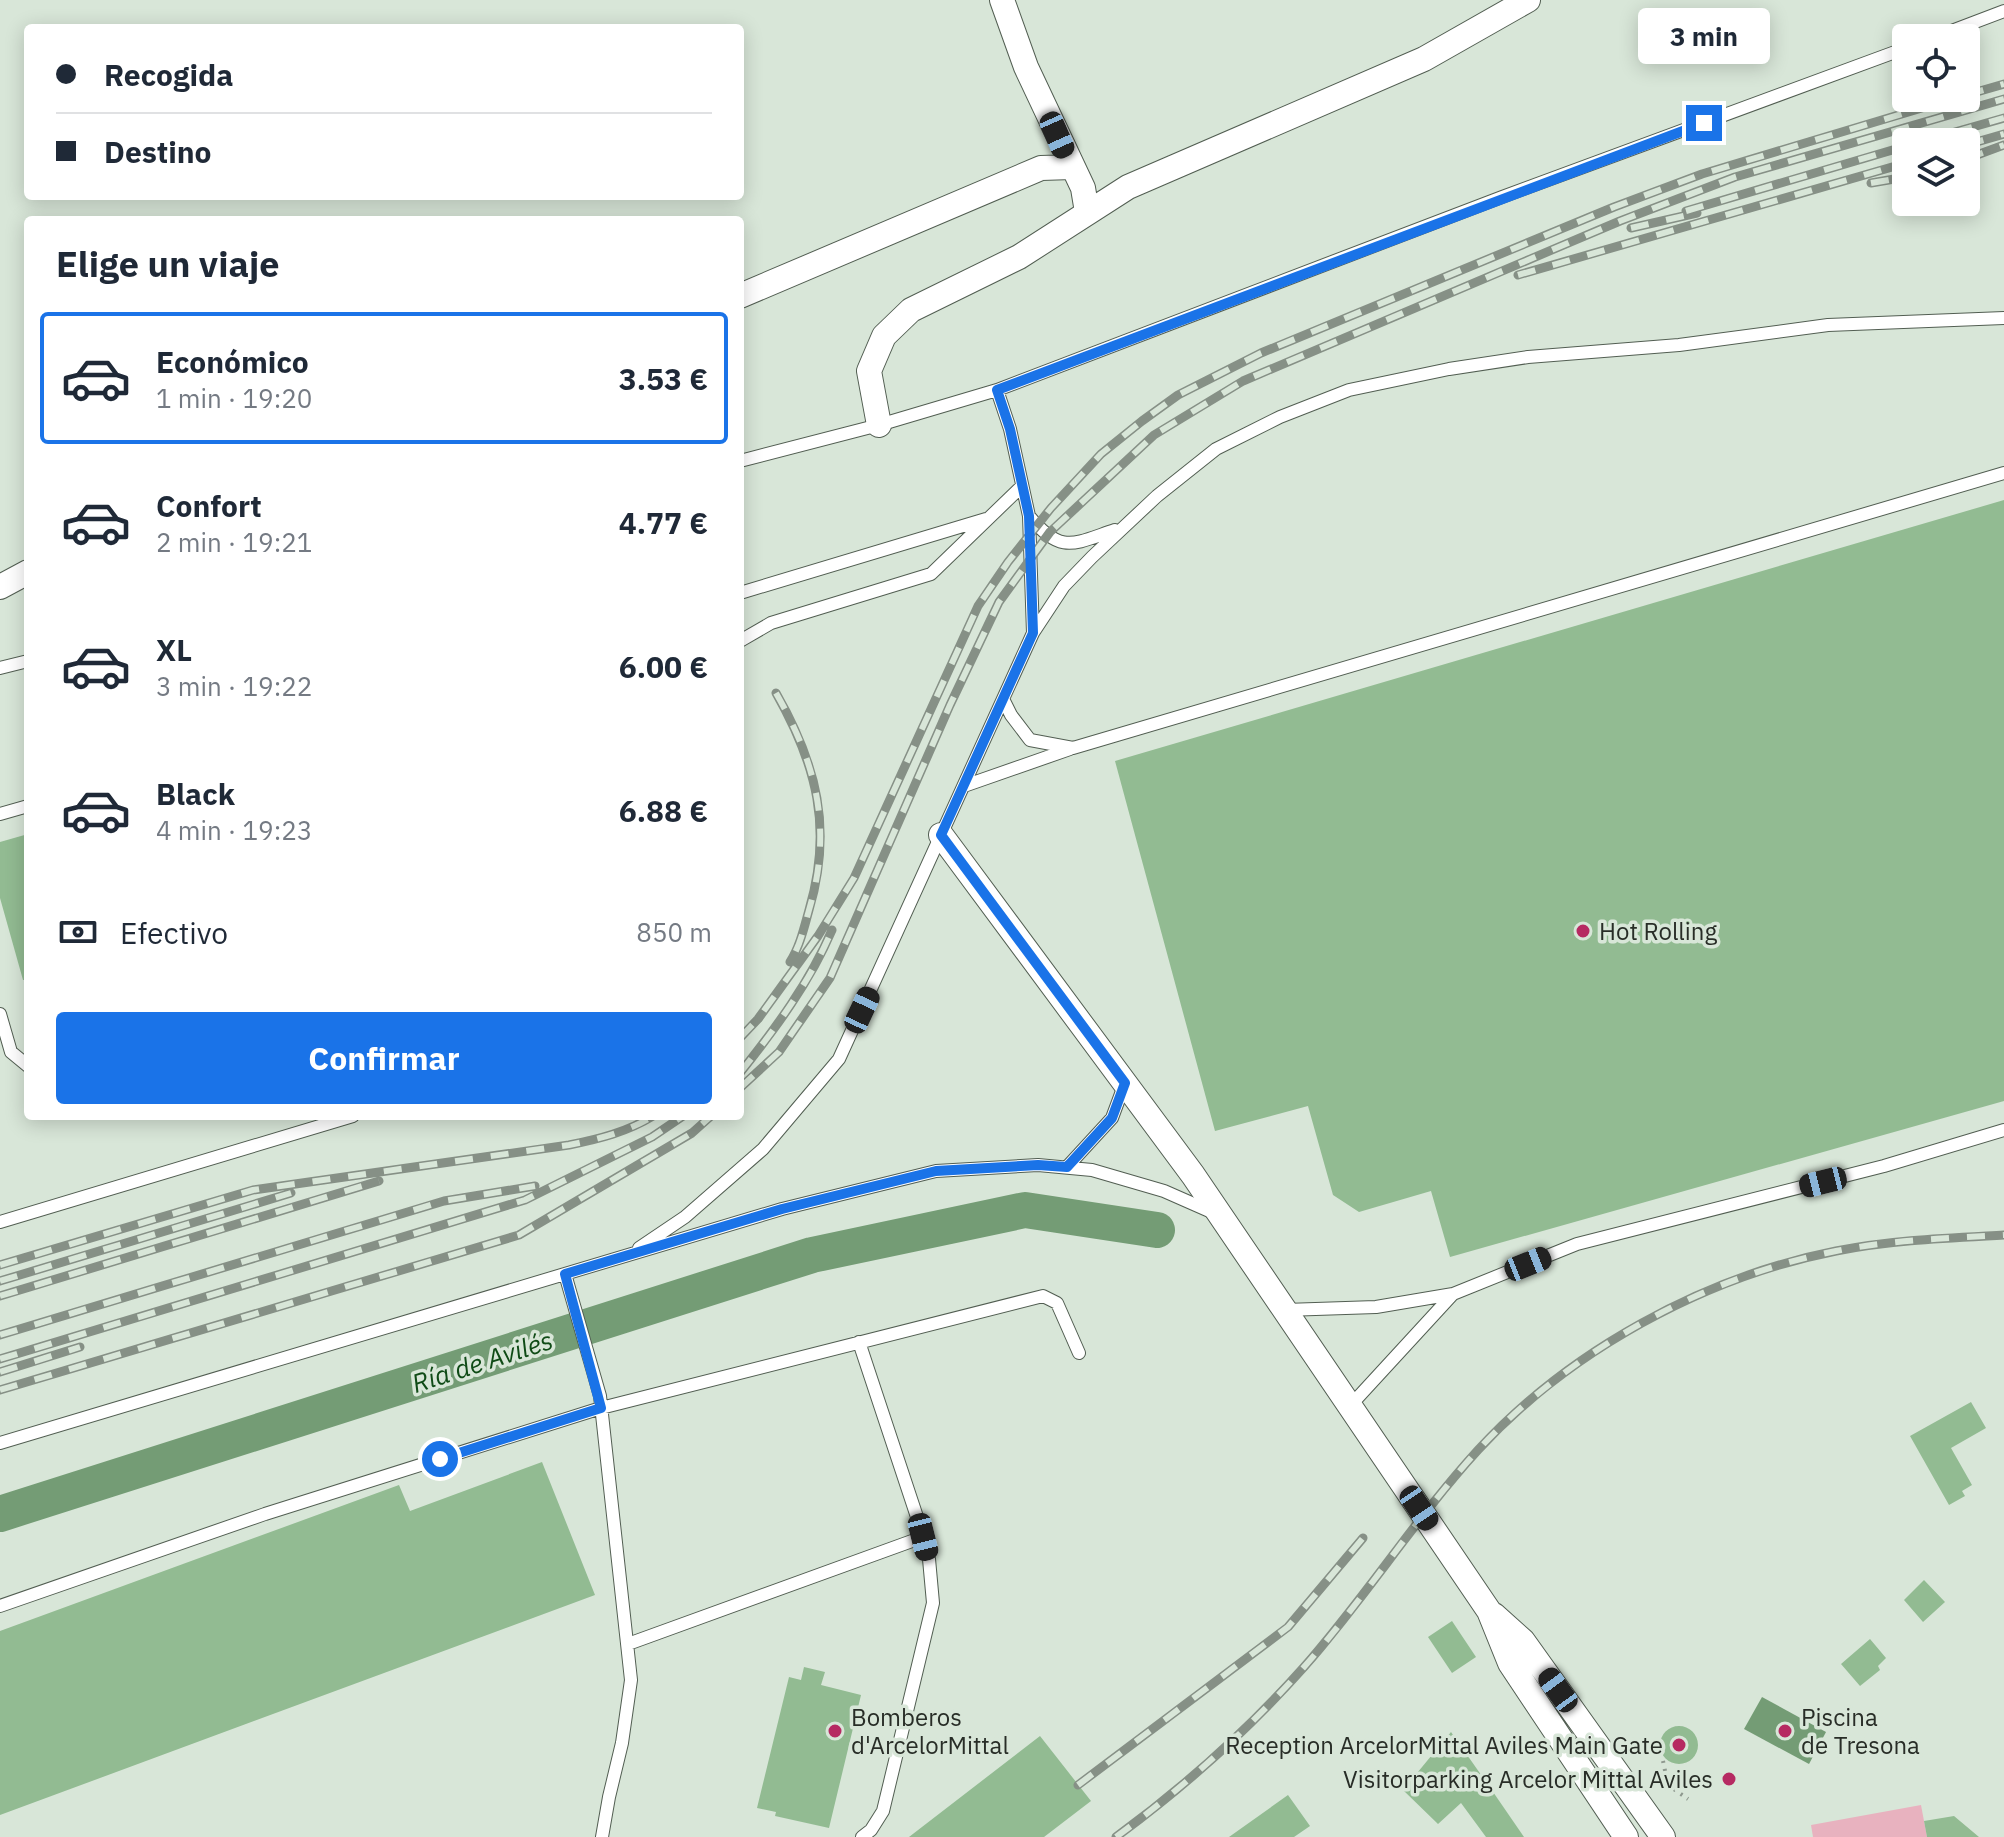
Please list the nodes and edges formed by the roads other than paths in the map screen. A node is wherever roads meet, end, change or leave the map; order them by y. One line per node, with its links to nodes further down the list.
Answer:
1 (1002, 0): 6 (street)
2 (1528, 0): 7 (street)
3 (2004, 11): 4 (lane)
4 (1970, 24)
5 (1892, 53): 10 (lane)
6 (1072, 167): 7 (street); 8 (street)
7 (1087, 212): 11 (street)
8 (744, 294)
9 (2004, 318): 17 (lane)
10 (997, 390): 11 (lane); 14 (lane)
11 (879, 425): 12 (lane)
12 (744, 460)
13 (2004, 473): 26 (lane)
14 (1022, 486): 15 (lane); 16 (lane)
15 (1029, 516): 17 (lane); 21 (lane)
16 (990, 518): 20 (lane); 22 (lane)
17 (1122, 528): 21 (lane)
18 (24, 575): 19 (street)
19 (0, 587)
20 (744, 592)
21 (1033, 633): 25 (lane)
22 (744, 639)
23 (24, 662): 24 (lane)
24 (0, 668)
25 (1003, 699): 26 (lane); 27 (lane)
26 (1073, 748): 27 (lane)
27 (964, 786): 30 (lane)
28 (24, 807): 29 (lane)
29 (0, 814)
30 (941, 835): 33 (street); 39 (lane)
31 (0, 1014): 32 (lane)
32 (24, 1063)
33 (1125, 1083): 36 (lane); 37 (street)
34 (340, 1120): 38 (lane)
35 (2004, 1130): 41 (lane)
36 (1067, 1167): 37 (lane); 39 (lane)
37 (1221, 1215): 42 (street)
38 (0, 1222)
39 (626, 1256): 40 (lane)
40 (565, 1274): 45 (lane); 47 (lane)
41 (1453, 1294): 42 (lane); 46 (lane)
42 (1285, 1310): 46 (street)
43 (859, 1342): 44 (lane); 45 (lane); 48 (lane)
44 (1079, 1353)
45 (600, 1402): 49 (lane); 51 (lane)
46 (1350, 1406): 50 (street)
47 (0, 1443)
48 (923, 1537): 51 (lane); 53 (lane)
49 (0, 1606)
50 (1489, 1611): 54 (street); 55 (street)
51 (628, 1644): 52 (lane)
52 (602, 1837)
53 (862, 1837)
54 (1626, 1837)
55 (1663, 1837)

